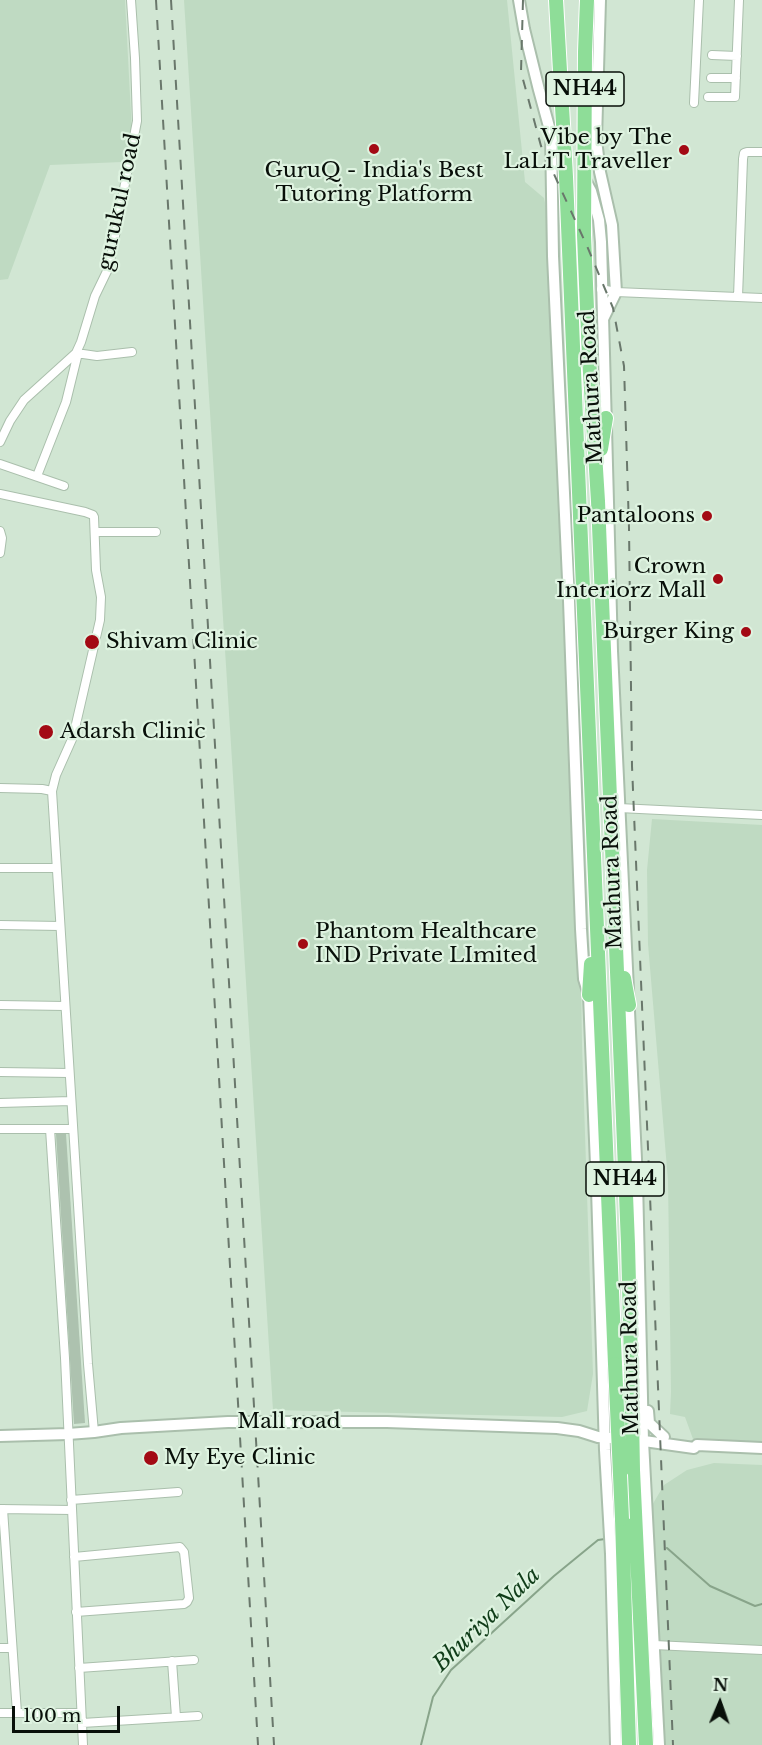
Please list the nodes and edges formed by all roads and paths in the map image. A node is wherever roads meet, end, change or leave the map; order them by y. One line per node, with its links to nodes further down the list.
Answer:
1 (131, 0): 24 (street, gurukul road)
2 (519, 0): 14 (main road)
3 (556, 0): 15 (highway, Mathura Road / NH44)
4 (587, 0): 17 (highway, Mathura Road / NH44)
5 (600, 0): 19 (main road, Mathura Road)
6 (699, 0): 13 (street)
7 (739, 0): 9 (street)
8 (712, 55): 9 (street)
9 (737, 56): 11 (street)
10 (711, 78): 11 (street)
11 (736, 78): 12 (street)
12 (708, 96)
13 (694, 103)
14 (551, 134): 15 (main road); 45 (main road)
15 (565, 150): 45 (highway, Mathura Road / NH44)
16 (762, 152): 20 (street)
17 (584, 177): 18 (main road); 28 (highway, Mathura Road / NH44)
18 (601, 289): 19 (street); 22 (main road)
19 (616, 292): 20 (street); 22 (main road, Mathura Road)
20 (738, 297): 21 (street)
21 (762, 298)
22 (602, 322): 25 (main road)
23 (132, 352): 24 (street)
24 (77, 353): 26 (street, gurukul road); 29 (street)
25 (606, 418): 28 (highway); 38 (main road)
26 (0, 441)
27 (0, 464): 29 (street)
28 (597, 474): 44 (highway, Mathura Road / NH44)
29 (37, 476): 30 (street)
30 (64, 486)
31 (0, 494): 33 (street)
32 (0, 531): 35 (street)
33 (95, 532): 34 (street); 37 (street)
34 (156, 532)
35 (0, 553)
36 (0, 788): 37 (street)
37 (52, 790): 41 (street)
38 (619, 808): 39 (street); 47 (main road)
39 (762, 815)
40 (0, 867): 41 (street)
41 (56, 868): 43 (street)
42 (0, 925): 43 (street)
43 (60, 926): 48 (street)
44 (616, 943): 47 (highway); 91 (highway, Mathura Road / NH44, bridge)
45 (594, 995): 56 (main road); 90 (highway, Mathura Road / NH44, bridge)
46 (0, 1005): 48 (street)
47 (629, 1005): 57 (main road)
48 (65, 1006): 50 (street)
49 (0, 1072): 50 (street)
50 (69, 1073): 51 (street)
51 (71, 1101): 52 (street); 55 (street)
52 (0, 1103)
53 (0, 1129): 54 (street)
54 (50, 1129): 55 (street); 62 (street)
55 (73, 1129): 60 (street)
56 (599, 1256): 59 (main road); 61 (main road)
57 (639, 1310): 58 (main road); 65 (main road)
58 (641, 1369): 59 (main road); 64 (main road)
59 (603, 1372): 61 (main road)
60 (94, 1432): 61 (main road, Mall road); 62 (main road, Mall road)
61 (603, 1433): 64 (main road, Mall road); 67 (main road)
62 (68, 1434): 63 (main road, Mall road); 70 (street)
63 (0, 1436)
64 (643, 1437): 65 (main road, Mall road); 68 (main road)
65 (662, 1440): 66 (main road, Mall road); 68 (main road)
66 (762, 1449)
67 (606, 1472): 68 (main road); 89 (main road)
68 (645, 1475): 75 (main road)
69 (177, 1492): 70 (street)
70 (71, 1500): 72 (street)
71 (2, 1509): 72 (street); 77 (street)
72 (72, 1510): 73 (street)
73 (74, 1557): 74 (street); 74 (street)
74 (76, 1612): 81 (street)
75 (654, 1645): 78 (street); 92 (main road)
76 (0, 1648): 77 (street)
77 (12, 1648): 83 (street)
78 (762, 1650)
79 (195, 1660): 80 (street)
80 (172, 1661): 81 (street); 86 (street)
81 (79, 1668): 84 (street)
82 (0, 1713): 83 (street)
83 (17, 1713): 84 (street)
84 (81, 1713): 87 (street)
85 (198, 1716): 86 (street)
86 (177, 1717): 87 (street)
87 (82, 1723): 88 (street)
88 (83, 1745)
89 (616, 1745)
90 (629, 1745)
91 (646, 1745)
92 (659, 1745)

